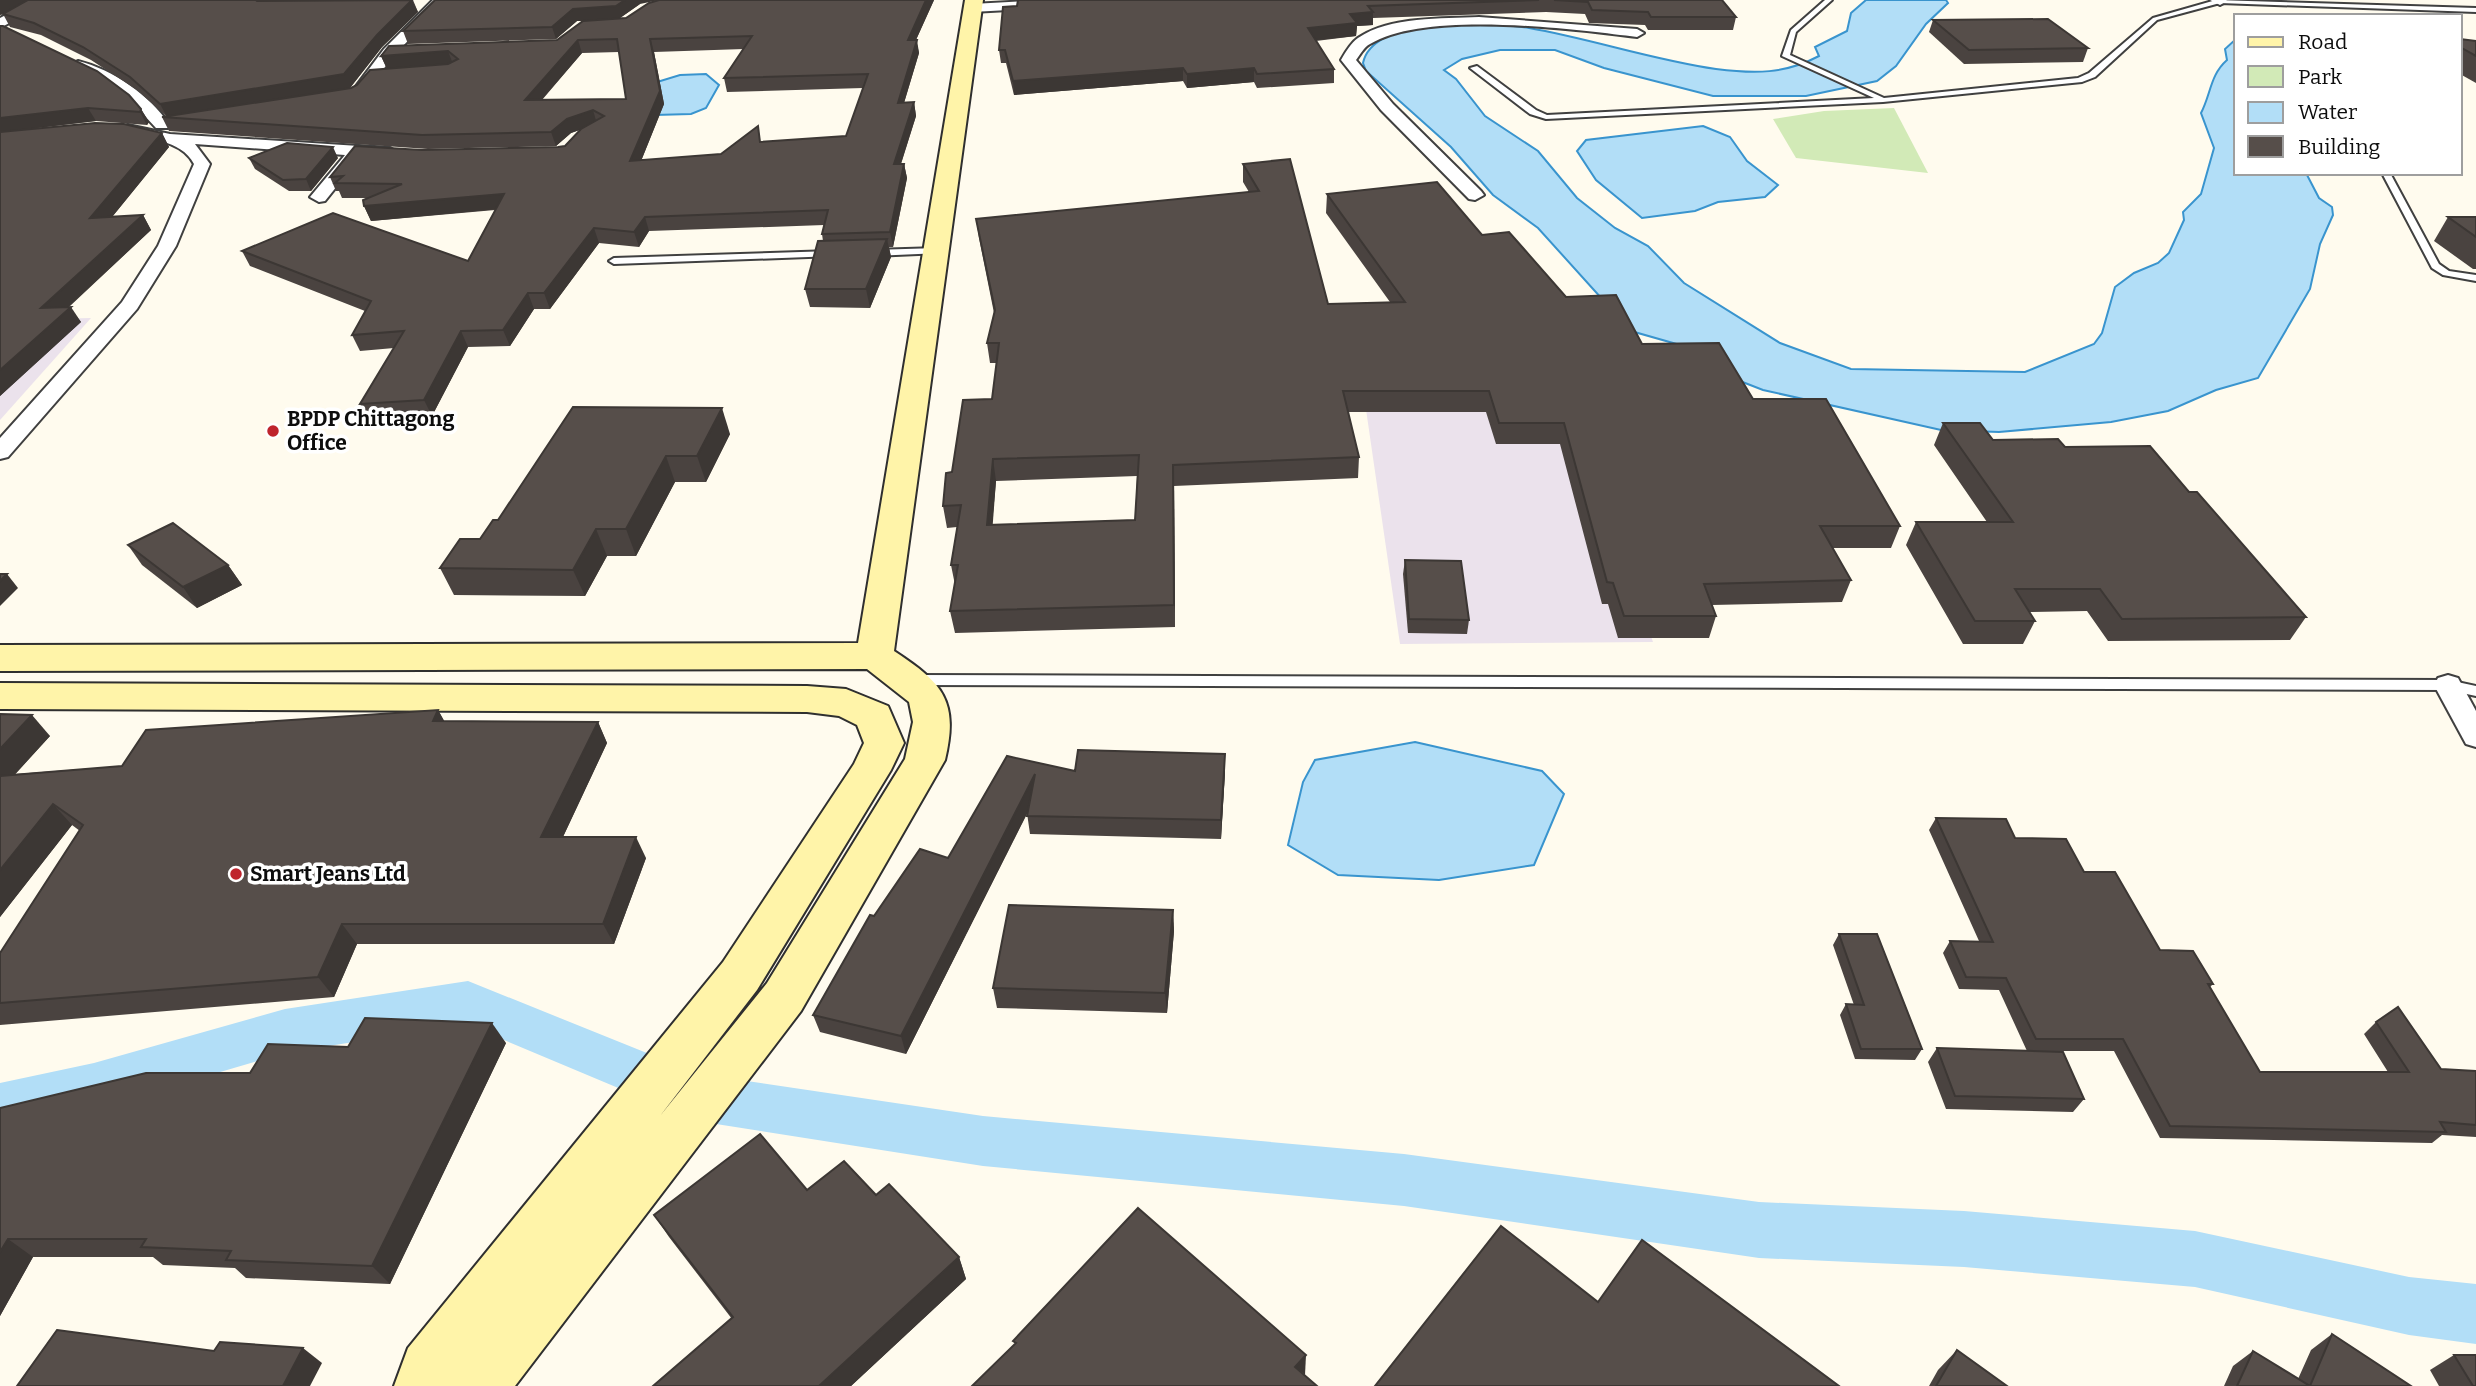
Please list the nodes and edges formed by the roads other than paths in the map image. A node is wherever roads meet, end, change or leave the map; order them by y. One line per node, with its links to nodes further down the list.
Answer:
1 (45, 0): 11 (street)
2 (1126, 0): 8 (street)
3 (1829, 0): 20 (lane)
4 (2219, 0): 6 (lane); 20 (lane)
5 (2427, 0): 9 (lane)
6 (2283, 1): 9 (lane)
7 (431, 4): 14 (street)
8 (973, 4): 29 (street)
9 (2439, 9): 10 (lane)
10 (2476, 10)
11 (4, 29)
12 (1637, 33): 27 (street)
13 (415, 51): 14 (street)
14 (389, 52): 18 (street)
15 (62, 57): 23 (street)
16 (1474, 68): 20 (lane)
17 (397, 75): 18 (street)
18 (370, 77): 19 (street)
19 (336, 98)
20 (1883, 100)
21 (188, 121): 23 (street)
22 (116, 129): 23 (street)
23 (167, 132): 24 (street); 34 (street)
24 (356, 151): 25 (street); 28 (street)
25 (404, 155)
26 (2387, 175): 33 (lane)
27 (1475, 195)
28 (319, 197)
29 (938, 251): 30 (lane); 35 (street)
30 (857, 253)
31 (844, 254): 32 (lane)
32 (614, 261)
33 (2476, 278)
34 (0, 452)
35 (874, 656): 36 (street); 37 (street)
36 (0, 658)
37 (910, 680): 38 (lane); 42 (street)
38 (2448, 685): 39 (lane); 41 (street)
39 (2476, 691)
40 (0, 696): 42 (street)
41 (2476, 737)
42 (642, 1138): 43 (street); 44 (street)
43 (423, 1386)
44 (479, 1386)

